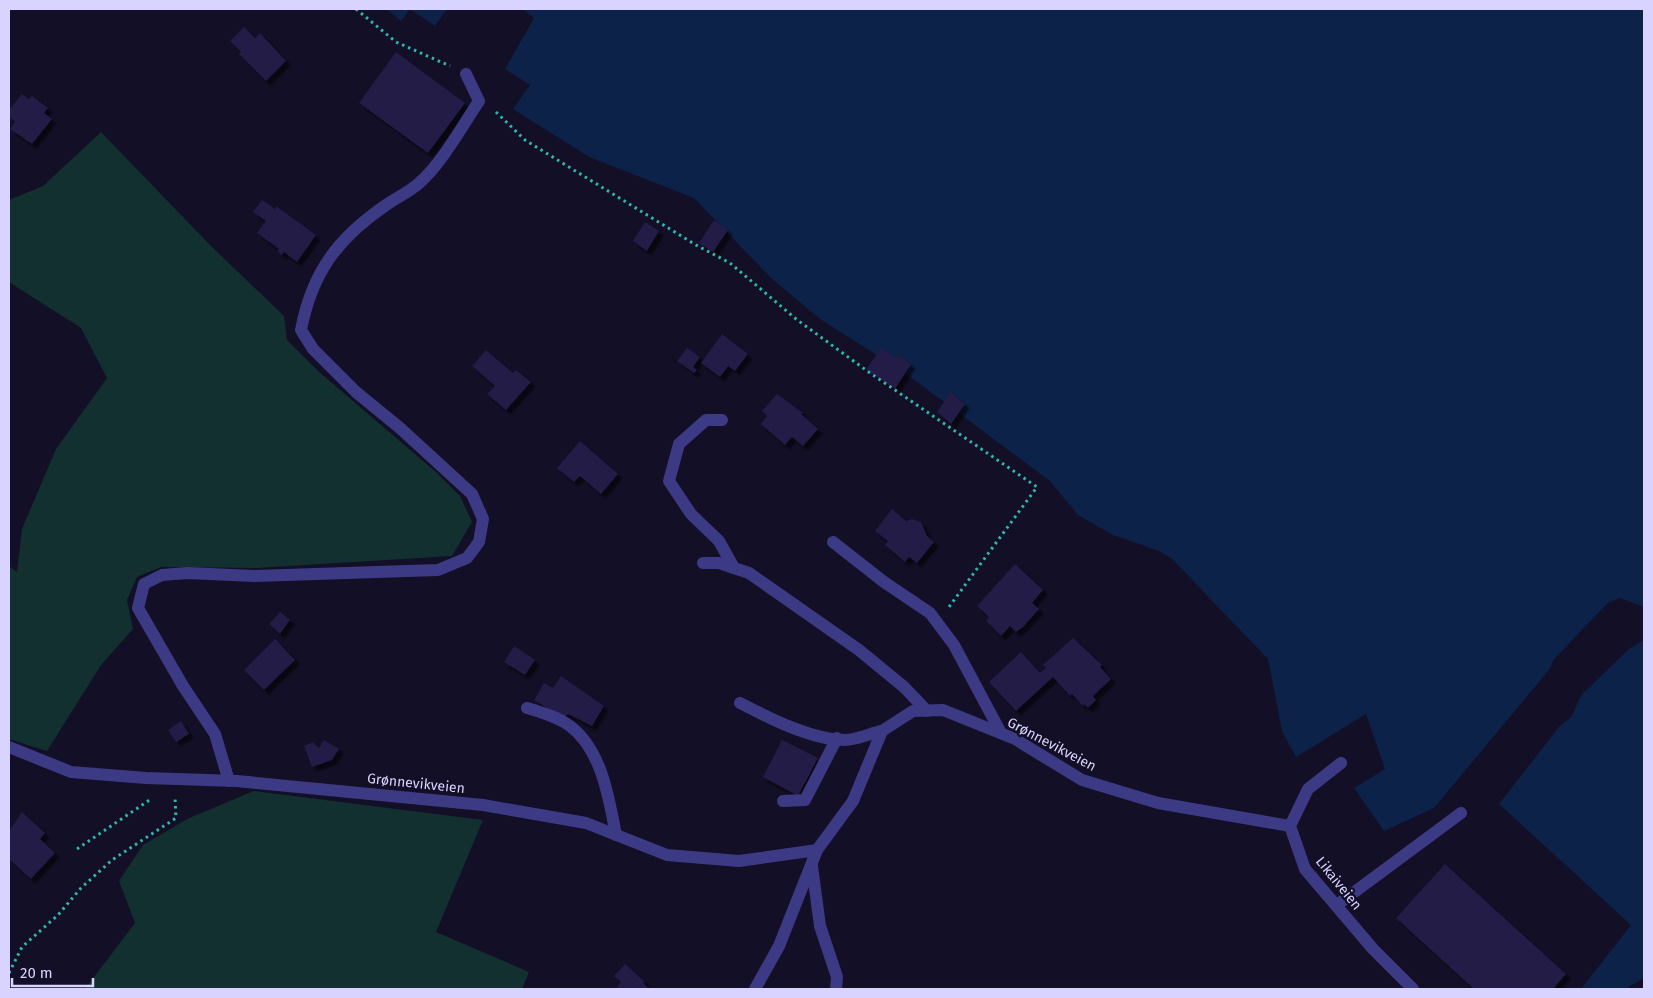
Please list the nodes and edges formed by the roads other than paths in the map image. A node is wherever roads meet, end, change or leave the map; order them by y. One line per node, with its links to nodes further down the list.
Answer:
1 (466, 74): 14 (street)
2 (722, 420): 5 (street)
3 (833, 542): 10 (street)
4 (703, 563): 5 (street)
5 (734, 568): 8 (street)
6 (740, 703): 11 (street)
7 (527, 708): 18 (street)
8 (927, 710): 9 (street, Grønnevikveien); 10 (street, Grønnevikveien)
9 (882, 730): 11 (street, Grønnevikveien); 19 (street)
10 (1001, 733): 17 (street, Grønnevikveien)
11 (837, 738): 15 (street)
12 (9, 747): 14 (street, Grønnevikveien)
13 (1341, 763): 17 (street)
14 (229, 781): 18 (street, Grønnevikveien)
15 (783, 801)
16 (1461, 814): 21 (street)
17 (1290, 826): 21 (street, Likaiveien)
18 (616, 835): 19 (street, Grønnevikveien)
19 (817, 850): 20 (street)
20 (812, 864): 22 (street); 23 (street)
21 (1337, 905): 24 (street, Likaiveien)
22 (755, 989)
23 (836, 989)
24 (1413, 989)

